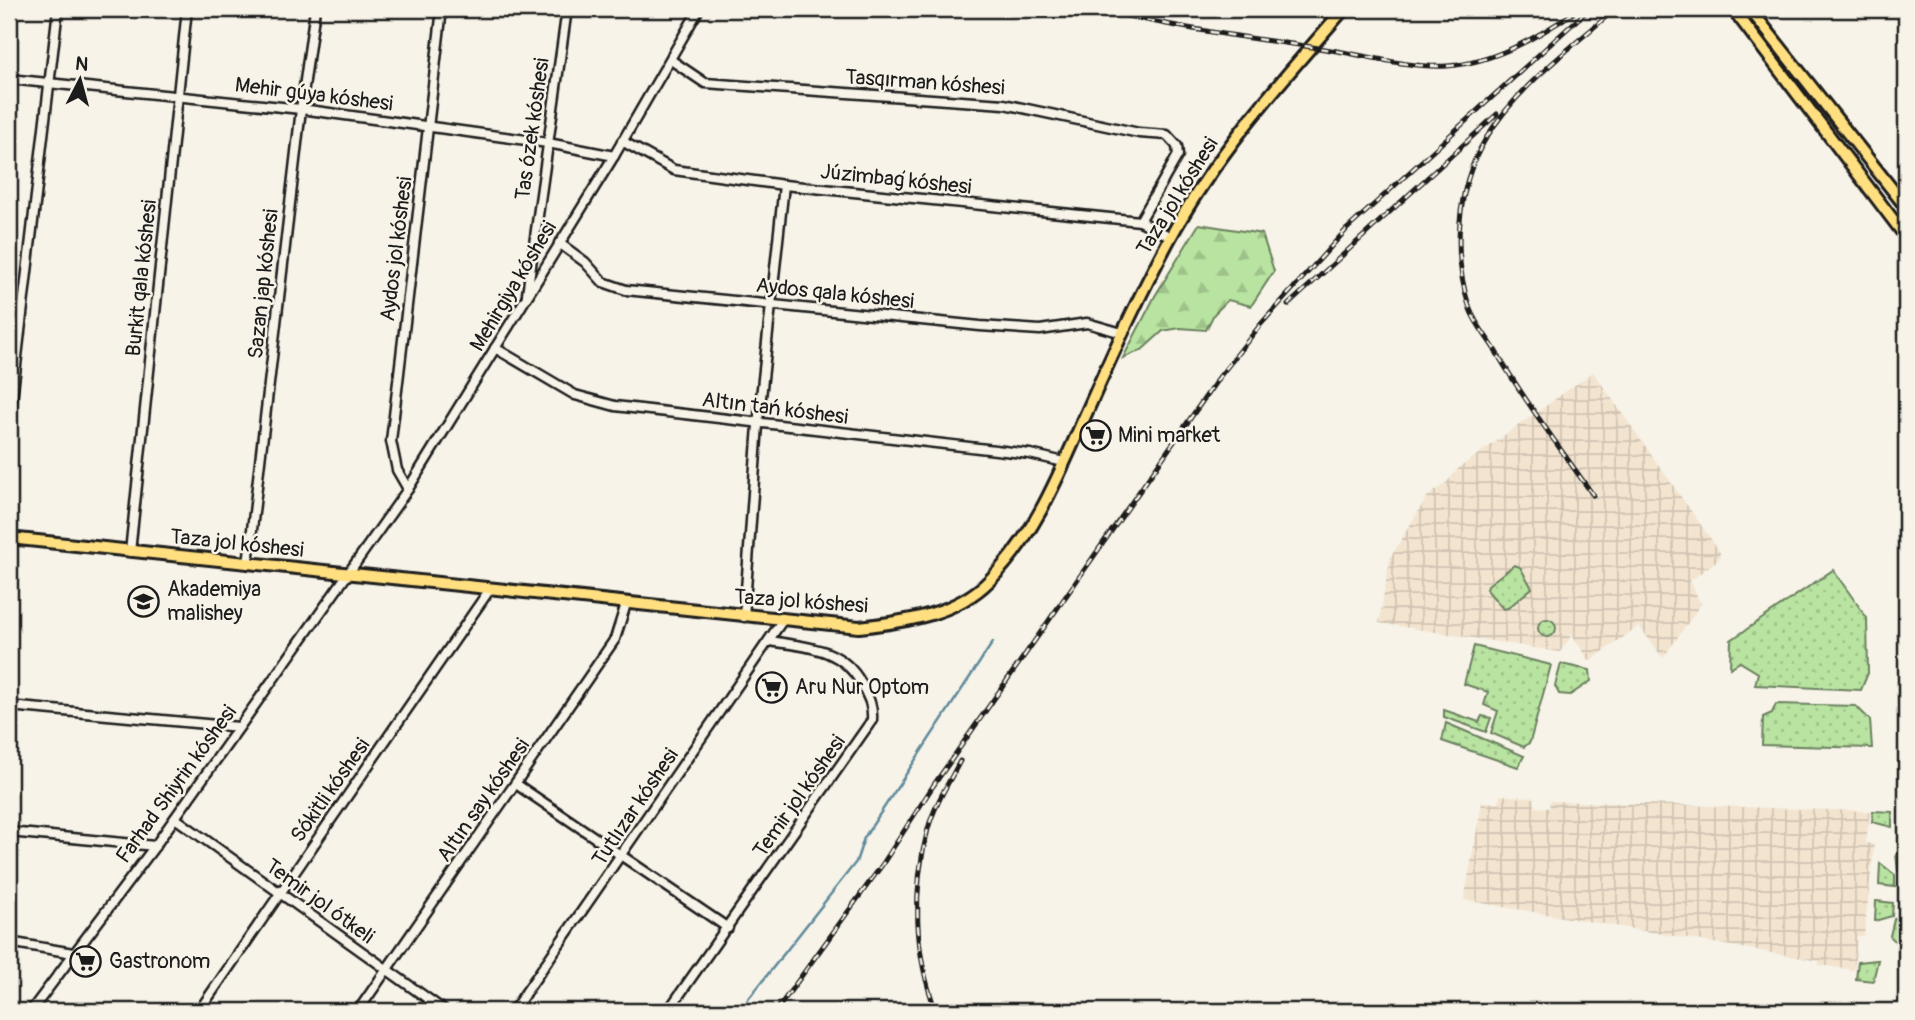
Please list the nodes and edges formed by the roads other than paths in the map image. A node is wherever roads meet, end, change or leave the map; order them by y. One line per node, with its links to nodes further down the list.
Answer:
1 (58, 9): 12 (street)
2 (187, 9): 13 (street, Burkit qala kóshesi)
3 (315, 9): 14 (street, Sazan jap kóshesi)
4 (442, 9): 15 (street, Aydos jol kóshesi)
5 (567, 9): 17 (street, Tas ózek kóshesi)
6 (699, 9): 10 (street, Mehirgiya kóshesi)
7 (1345, 9): 22 (main road, Taza jol kóshesi)
8 (1733, 9): 23 (main road)
9 (1750, 9): 20 (main road)
10 (671, 60): 16 (street, Mehirgiya kóshesi); 21 (street, Tasqırman kóshesi)
11 (9, 79): 12 (street, Mehir gúyа kóshesi)
12 (48, 83): 13 (street, Mehir gúyа kóshesi); 29 (street)
13 (178, 96): 14 (street, Mehir gúyа kóshesi); 34 (street, Burkit qala kóshesi)
14 (300, 109): 15 (street, Mehir gúyа kóshesi); 35 (street, Sazan jap kóshesi)
15 (428, 125): 17 (street, Mehir gúyа kóshesi); 32 (street, Aydos jol kóshesi)
16 (622, 141): 18 (street, Mehirgiya kóshesi); 19 (street, Júzimbaǵ kóshesi)
17 (548, 143): 18 (street, Mehir gúyа kóshesi); 25 (street, Tas ózek kóshesi)
18 (614, 156): 24 (street, Mehirgiya kóshesi)
19 (784, 185): 21 (street, Júzimbaǵ kóshesi); 26 (street)
20 (1906, 207)
21 (1140, 221): 22 (street, Júzimbaǵ kóshesi)
22 (1171, 237): 27 (main road, Taza jol kóshesi)
23 (1906, 237)
24 (559, 243): 25 (street, Mehirgiya kóshesi); 26 (street, Aydos qala kóshesi)
25 (527, 297): 28 (street, Mehirgiya kóshesi)
26 (771, 304): 27 (street, Aydos qala kóshesi); 30 (street)
27 (1122, 333): 31 (main road, Taza jol kóshesi)
28 (495, 348): 30 (street, Altın tań kóshesi); 32 (street, Mehirgiya kóshesi)
29 (9, 425)
30 (758, 425): 31 (street, Altın tań kóshesi); 39 (street)
31 (1064, 462): 40 (main road, Taza jol kóshesi)
32 (408, 489): 36 (street, Mehirgiya kóshesi)
33 (9, 538): 34 (main road, Taza jol kóshesi)
34 (130, 552): 35 (main road, Taza jol kóshesi)
35 (248, 564): 36 (main road, Taza jol kóshesi)
36 (347, 574): 37 (main road, Taza jol kóshesi); 43 (street, Farhad Shiyrin kóshesi)
37 (490, 589): 38 (main road, Taza jol kóshesi); 49 (street, Sókitli kóshesi)
38 (626, 604): 39 (main road, Taza jol kóshesi); 44 (street, Altın say kóshesi)
39 (744, 617): 40 (main road, Taza jol kóshesi)
40 (782, 621): 41 (street, Tutlızar kóshesi)
41 (770, 640): 48 (street, Tutlızar kóshesi); 50 (street, Temir jol kóshesi)
42 (9, 706): 43 (street)
43 (239, 727): 45 (street, Farhad Shiyrin kóshesi)
44 (516, 785): 48 (street); 53 (street, Altın say kóshesi)
45 (175, 818): 47 (street, Farhad Shiyrin kóshesi); 49 (street, Temir jol ótkeli)
46 (9, 832): 47 (street)
47 (155, 846): 52 (street, Farhad Shiyrin kóshesi)
48 (622, 856): 50 (street); 58 (street, Tutlızar kóshesi)
49 (280, 894): 53 (street, Temir jol ótkeli); 55 (street, Sókitli kóshesi)
50 (728, 928): 59 (street, Temir jol kóshesi)
51 (9, 942): 52 (street)
52 (73, 953): 54 (street, Farhad Shiyrin kóshesi)
53 (386, 971): 56 (street, Altın say kóshesi); 57 (street, Temir jol ótkeli)
54 (31, 1011)
55 (199, 1011)
56 (358, 1011)
57 (445, 1011)
58 (513, 1011)
59 (668, 1011)

